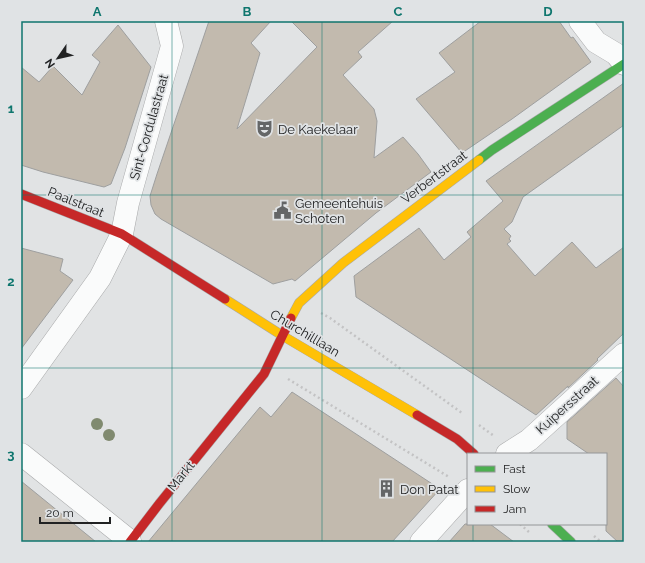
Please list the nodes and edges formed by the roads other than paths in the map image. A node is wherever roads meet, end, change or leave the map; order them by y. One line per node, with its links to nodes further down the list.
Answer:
1 (166, 21): 5 (street, Sint-Cordulastraat)
2 (580, 21): 3 (street)
3 (624, 64): 6 (street, Verbertstraat)
4 (21, 194): 5 (street, Paalstraat)
5 (122, 234): 6 (street, Churchilllaan); 8 (street)
6 (284, 336): 9 (street, Churchilllaan); 14 (street, Markt)
7 (624, 354): 10 (street, Kuipersstraat)
8 (21, 388)
9 (473, 453)
10 (508, 453)
11 (21, 454): 14 (street, Markt)
12 (462, 485): 15 (street)
13 (553, 525): 16 (street)
14 (130, 542)
15 (421, 542)
16 (571, 542)

